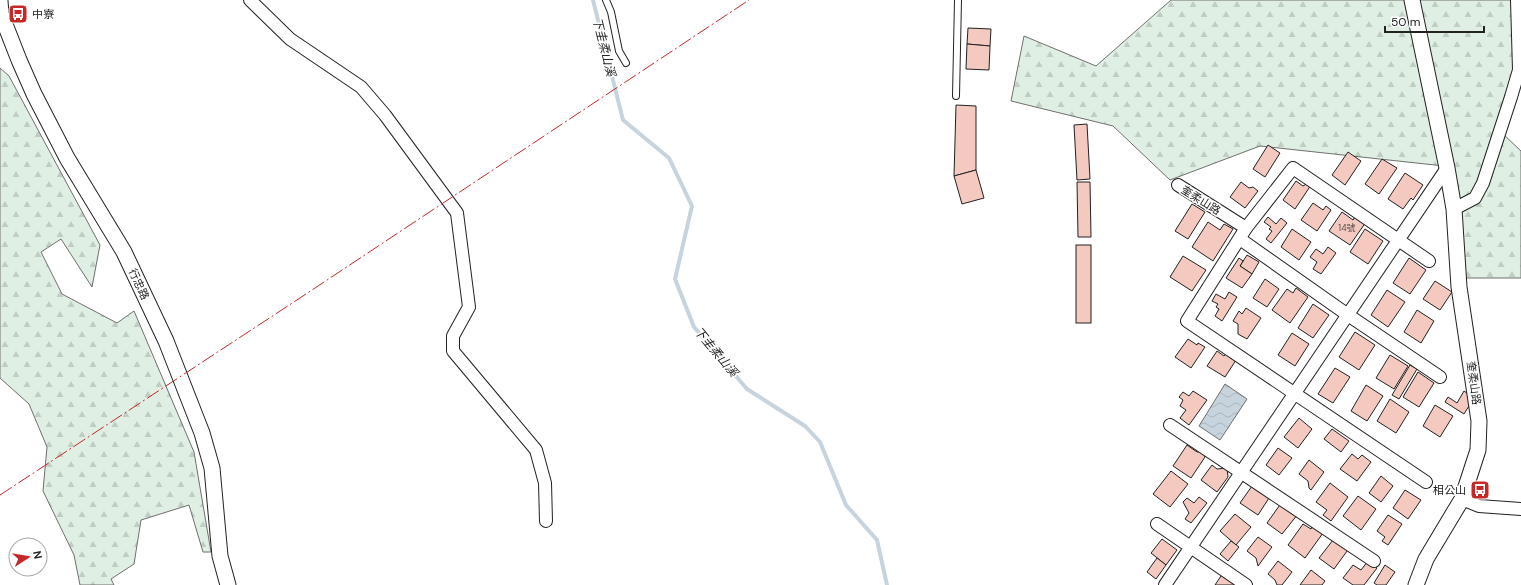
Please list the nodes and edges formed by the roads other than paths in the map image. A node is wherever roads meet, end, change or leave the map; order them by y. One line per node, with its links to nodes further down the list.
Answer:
1 (250, 0): 25 (street)
2 (606, 0): 7 (lane)
3 (958, 0): 9 (lane)
4 (1412, 0): 10 (street, 奎柔山路)
5 (1517, 0): 8 (street)
6 (0, 12): 29 (street, 行忠路)
7 (626, 63)
8 (1520, 70): 12 (street)
9 (956, 96)
10 (1447, 168): 12 (street, 奎柔山路); 15 (street)
11 (1178, 185): 13 (street, 奎柔山路)
12 (1454, 209): 23 (street, 奎柔山路)
13 (1246, 228): 14 (street); 15 (street)
14 (1240, 239): 17 (street); 19 (street)
15 (1398, 240): 16 (street); 17 (street)
16 (1429, 261)
17 (1348, 315): 18 (street); 19 (street)
18 (1440, 377)
19 (1295, 393): 21 (street); 22 (street)
20 (1170, 426): 21 (street)
21 (1241, 473): 27 (street); 28 (street)
22 (1426, 482)
23 (1462, 499): 24 (street); 32 (street, 奎柔山路)
24 (1521, 509)
25 (546, 521)
26 (1158, 524): 27 (street)
27 (1191, 547): 30 (street); 31 (street)
28 (1374, 561)
29 (228, 585)
30 (1165, 585)
31 (1246, 585)
32 (1416, 585)

